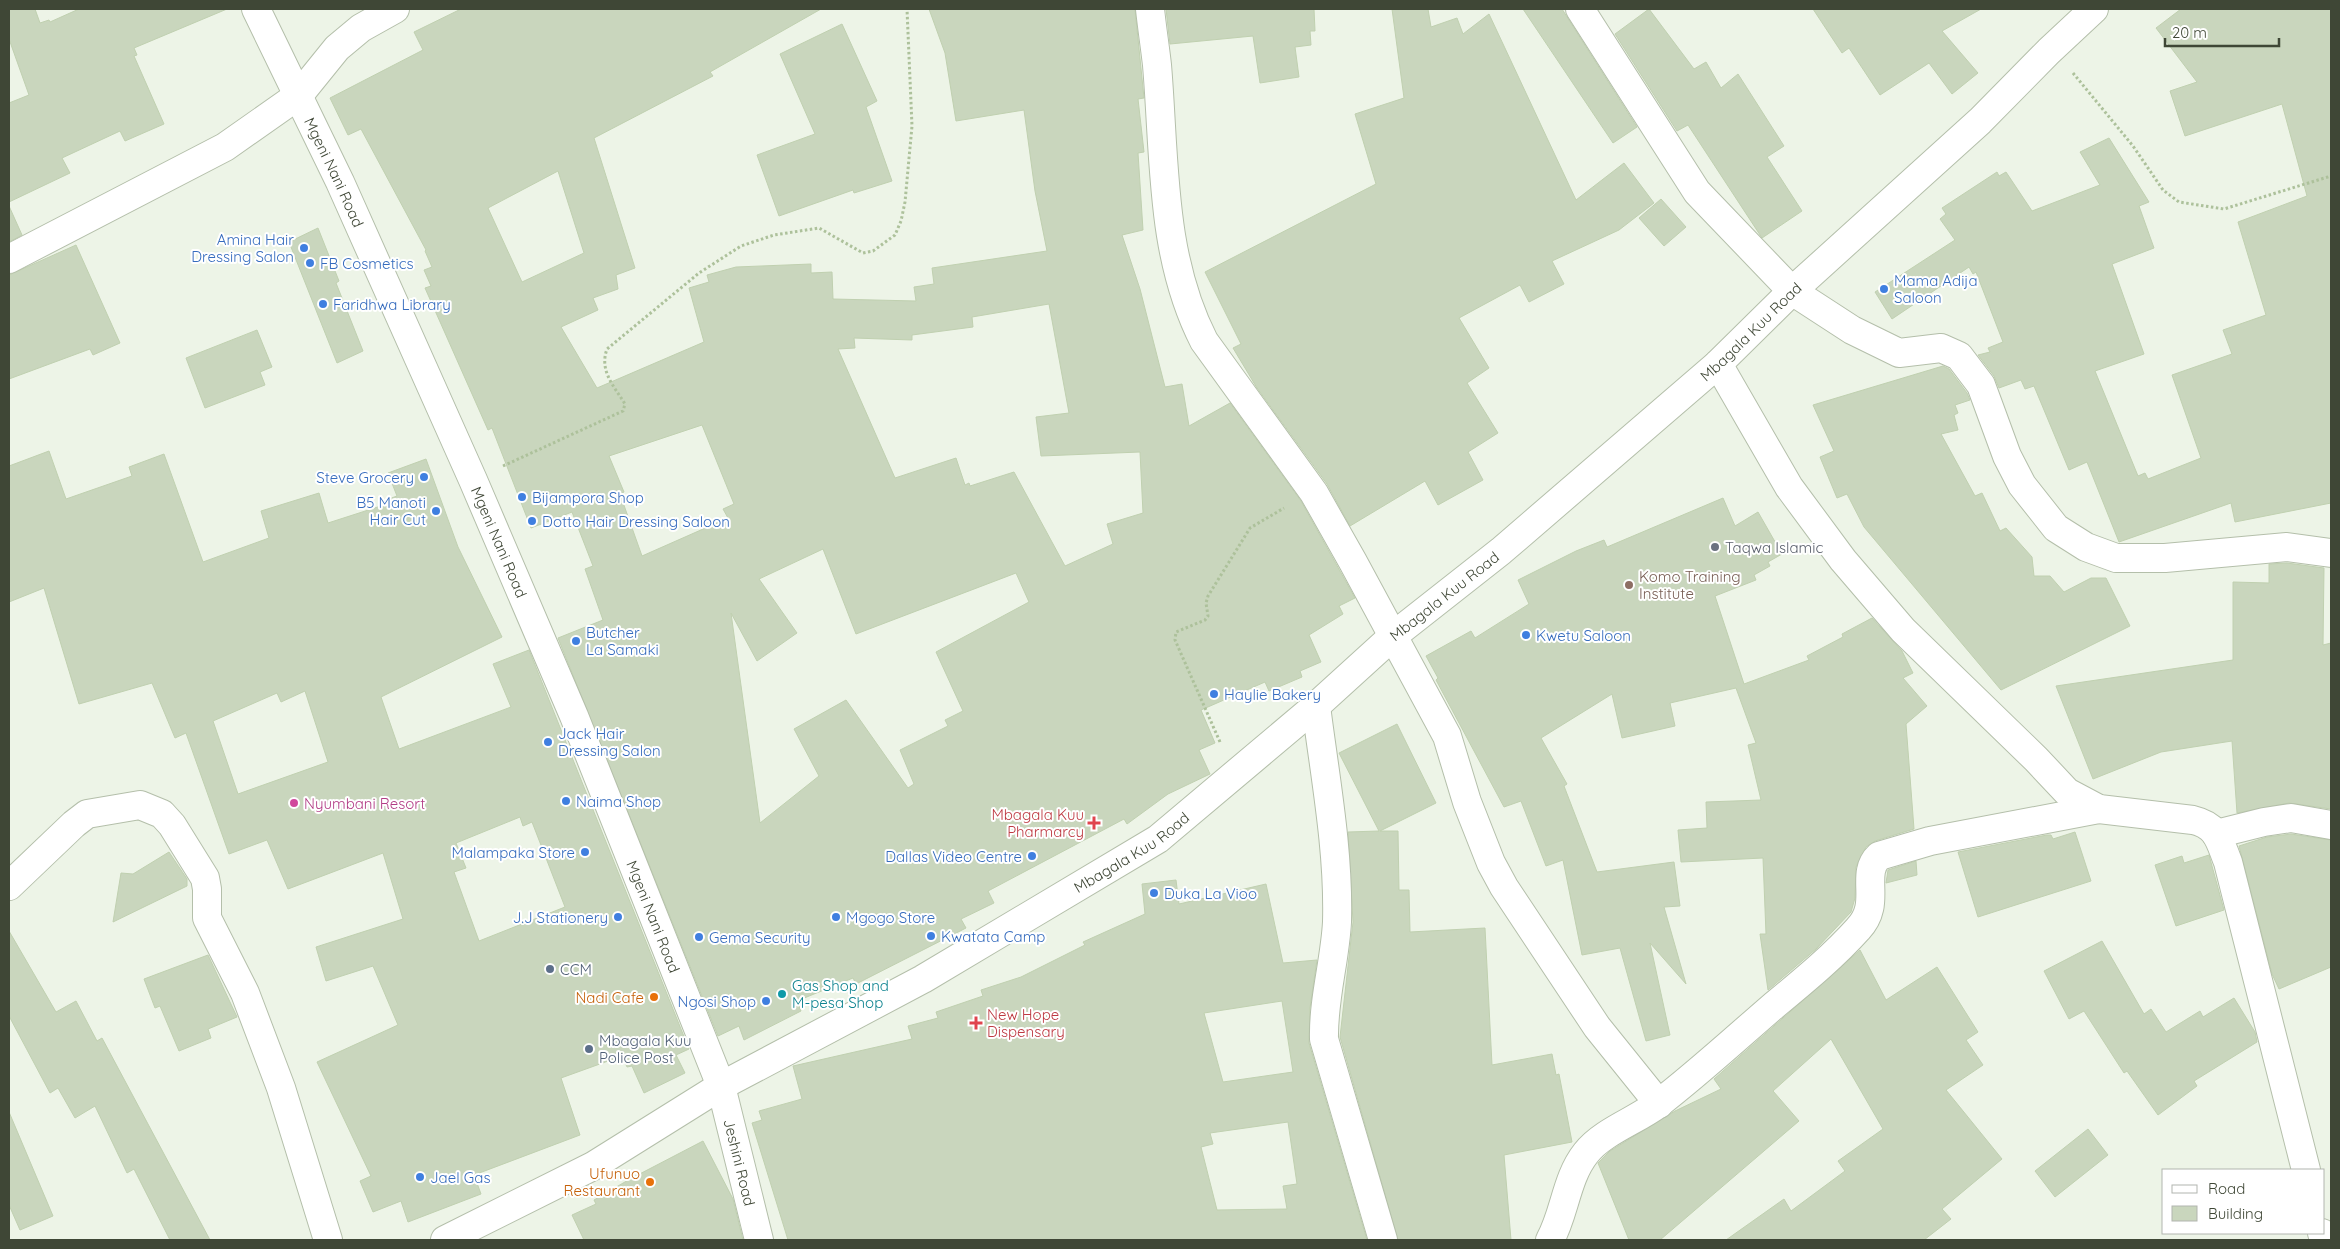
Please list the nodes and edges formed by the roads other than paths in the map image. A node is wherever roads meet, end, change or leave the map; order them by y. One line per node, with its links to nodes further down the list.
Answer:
1 (256, 9): 6 (street, Mgeni Nani Road)
2 (396, 9): 6 (street)
3 (1150, 9): 11 (street)
4 (1580, 9): 8 (street)
5 (2094, 9): 8 (street, Mbagala Kuu Road)
6 (299, 96): 7 (street); 17 (street, Mgeni Nani Road)
7 (9, 259)
8 (1792, 291): 9 (street, Mbagala Kuu Road); 10 (street)
9 (1718, 364): 11 (street, Mbagala Kuu Road); 13 (street)
10 (2331, 553)
11 (1393, 636): 12 (street, Mbagala Kuu Road); 18 (street)
12 (1316, 706): 17 (street, Mbagala Kuu Road); 23 (street)
13 (2099, 809): 15 (street); 18 (street)
14 (2331, 825): 15 (street)
15 (2216, 834): 19 (street)
16 (9, 886): 20 (street)
17 (721, 1086): 21 (street, Mbagala Kuu Road); 22 (street, Jeshini Road)
18 (1659, 1104): 24 (street)
19 (2306, 1169)
20 (328, 1240)
21 (445, 1240)
22 (759, 1240)
23 (1383, 1240)
24 (1550, 1240)

